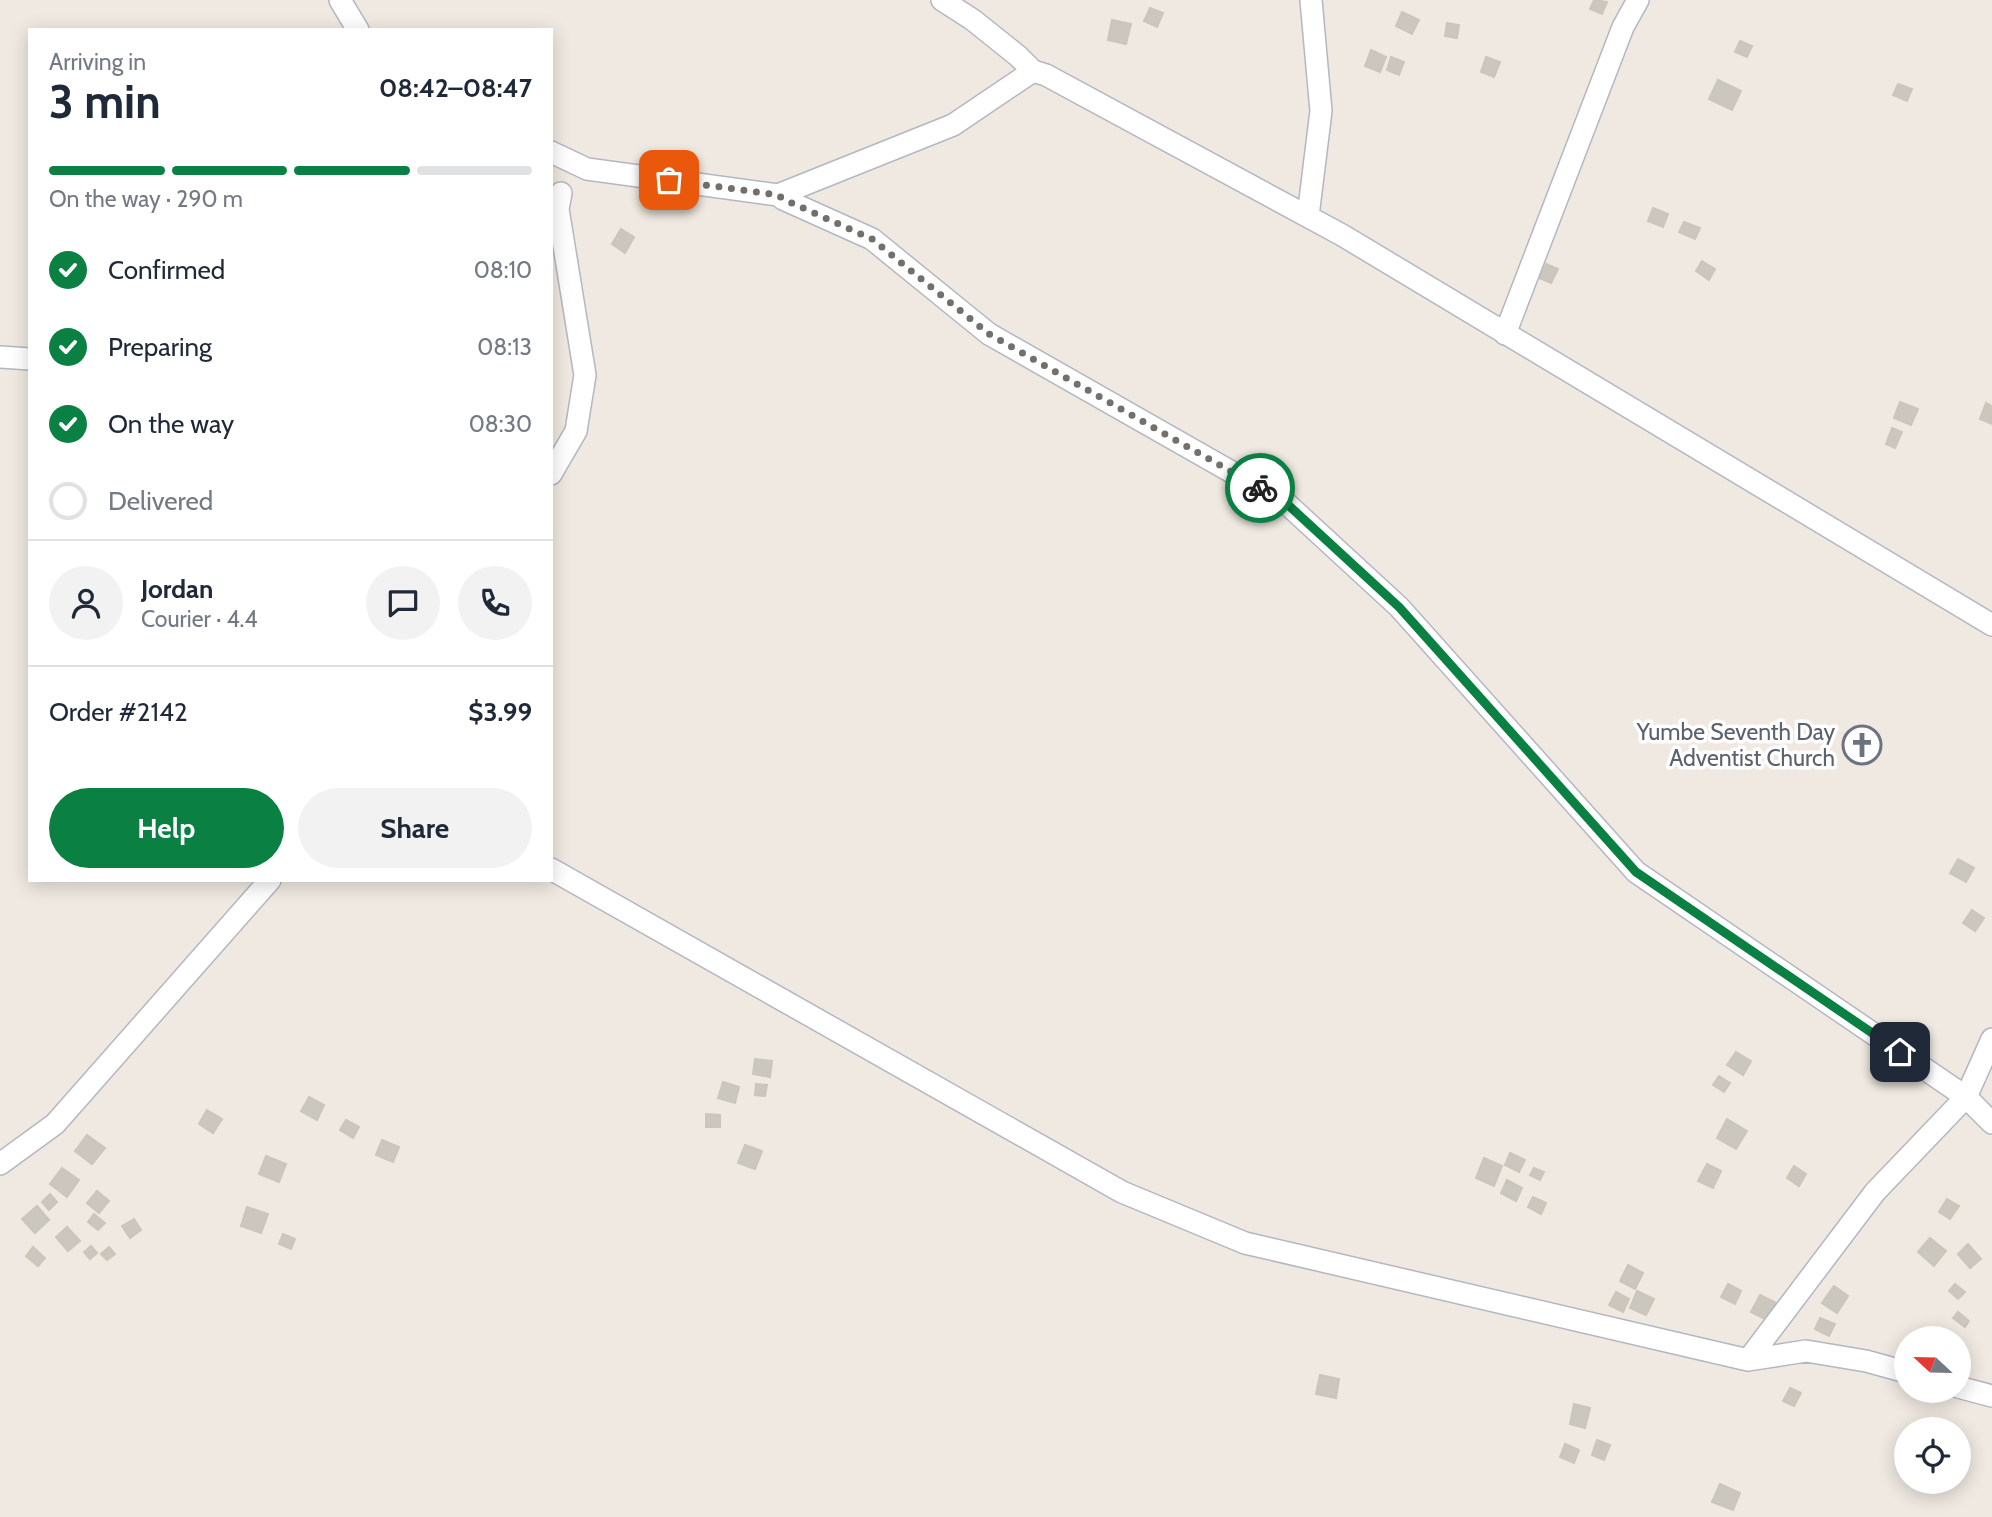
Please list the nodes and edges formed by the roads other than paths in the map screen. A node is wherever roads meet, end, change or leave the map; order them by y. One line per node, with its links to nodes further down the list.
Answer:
1 (340, 0): 6 (street)
2 (942, 0): 5 (street)
3 (1311, 0): 12 (street)
4 (1638, 0): 13 (street)
5 (973, 10): 7 (street)
6 (357, 28)
7 (1033, 71): 10 (street); 12 (street)
8 (553, 153): 9 (street)
9 (587, 169): 10 (street); 11 (street)
10 (778, 195): 21 (street)
11 (556, 196): 16 (street)
12 (1308, 216): 13 (street)
13 (1505, 334): 17 (street)
14 (0, 358): 15 (street)
15 (28, 359)
16 (553, 471)
17 (1992, 625)
18 (553, 870): 24 (street)
19 (268, 882): 23 (street)
20 (1992, 1039): 21 (street)
21 (1966, 1097): 22 (street); 24 (street)
22 (1992, 1123)
23 (0, 1164)
24 (1748, 1360): 25 (street)
25 (1894, 1369)
26 (1971, 1390): 27 (street)
27 (1992, 1396)

